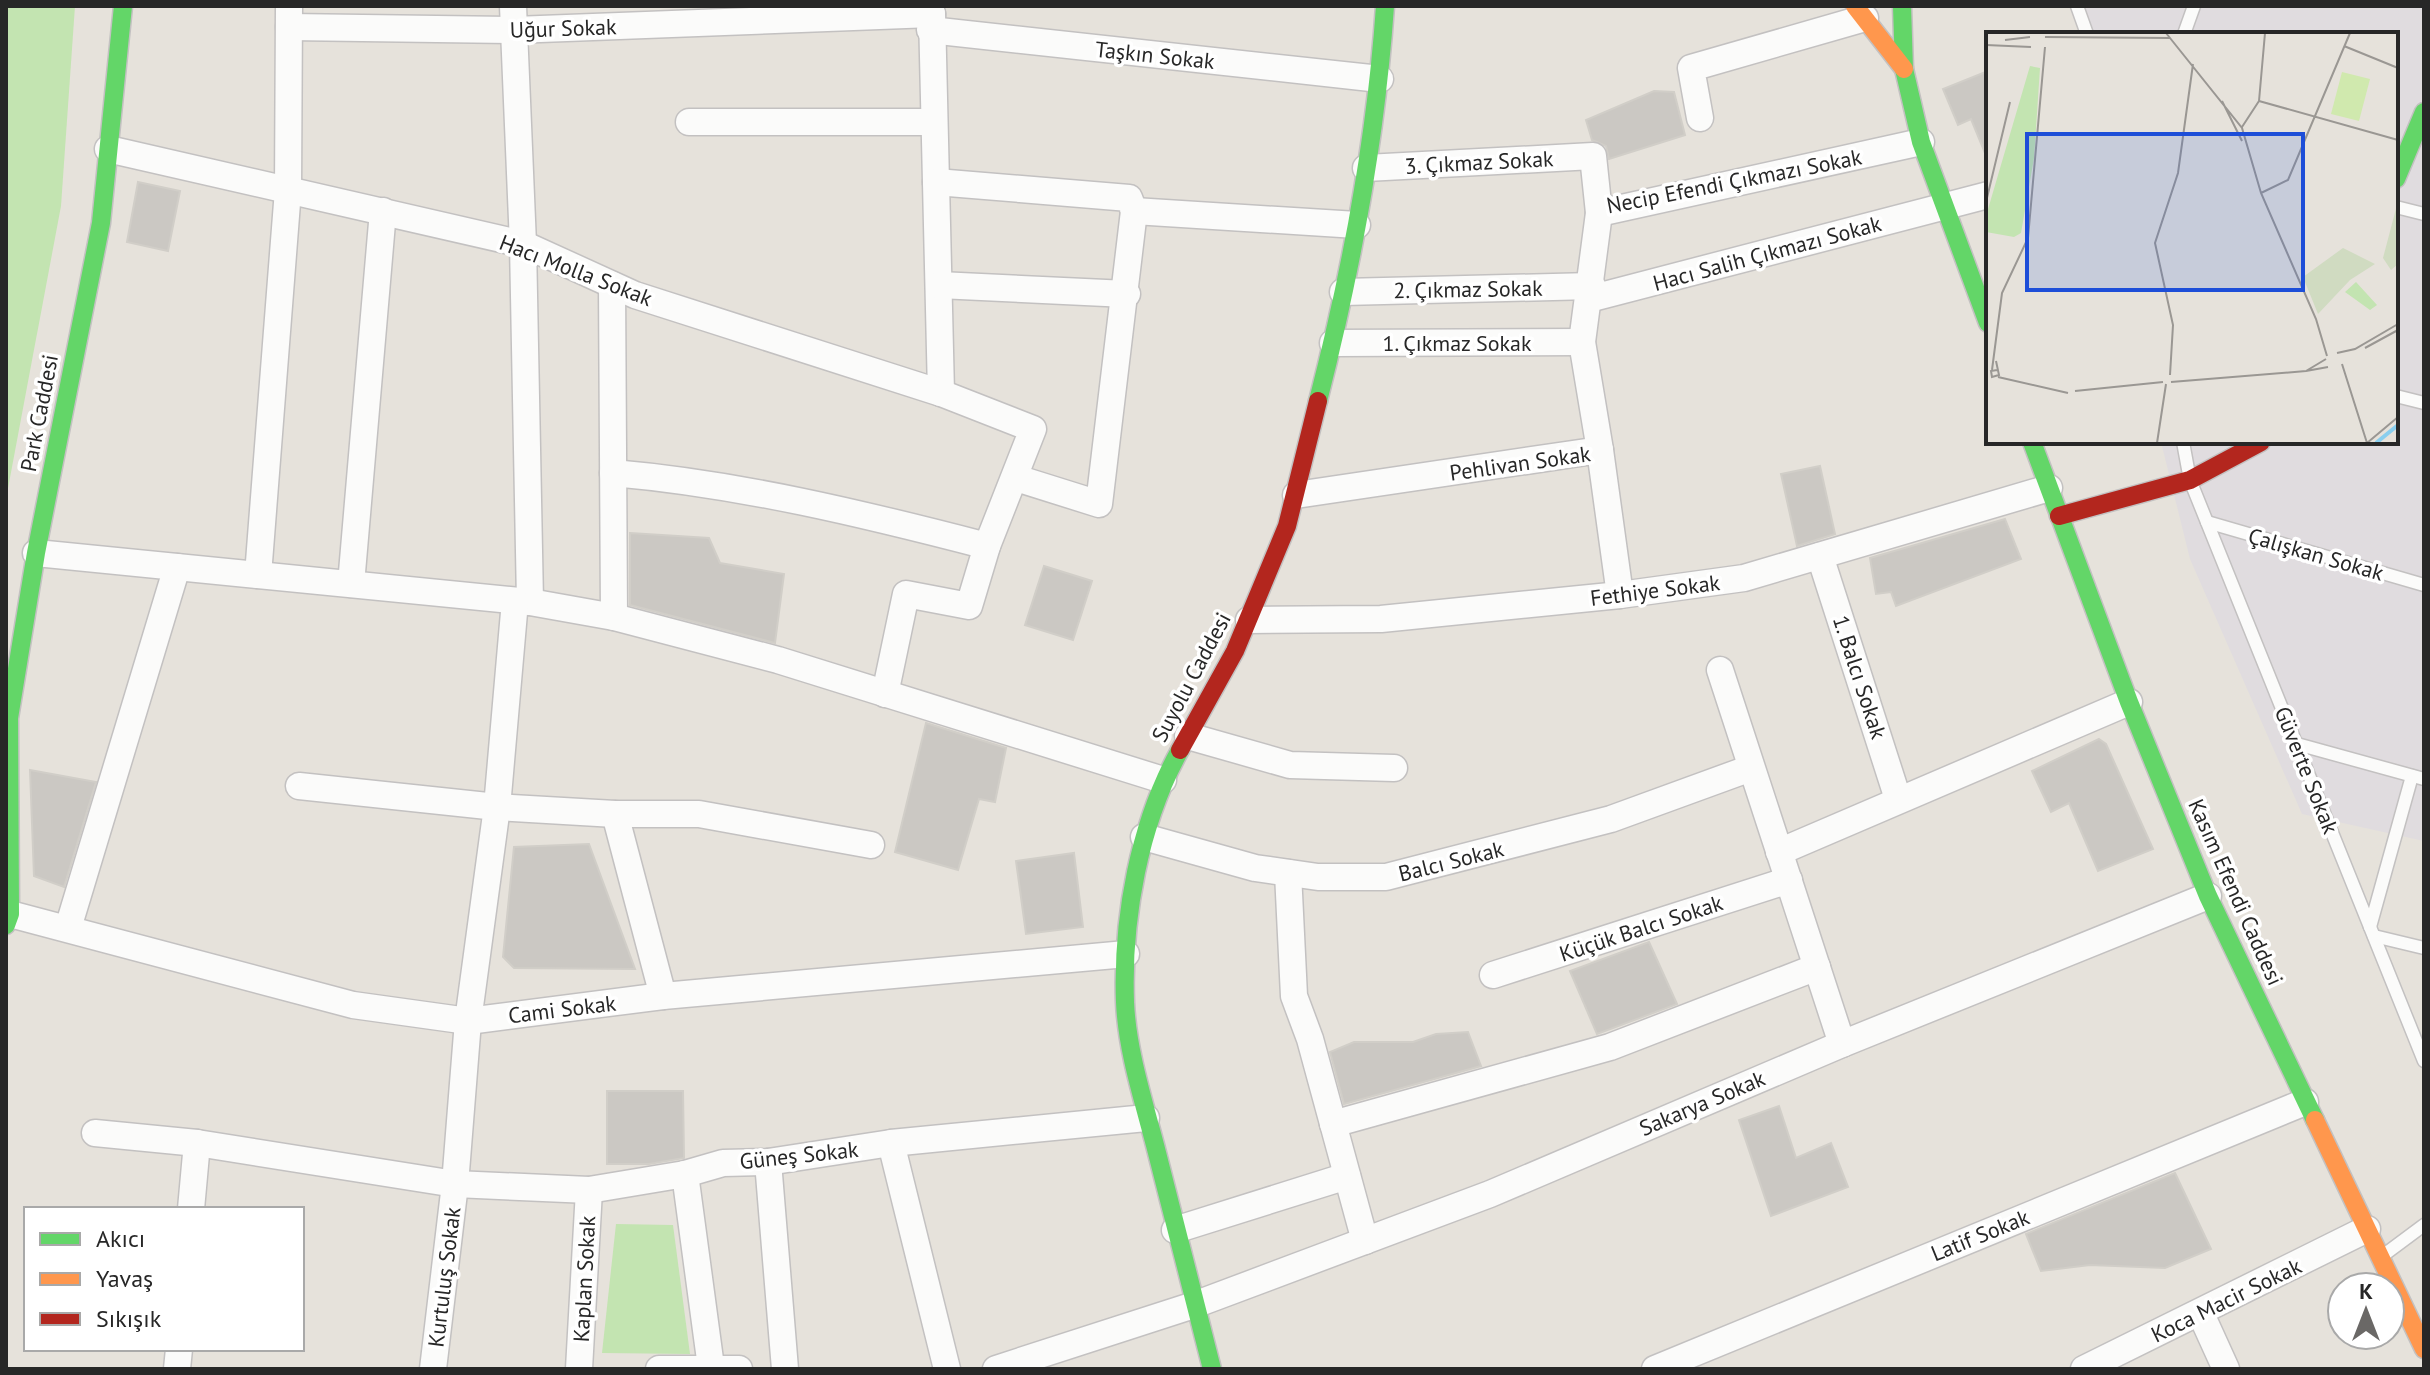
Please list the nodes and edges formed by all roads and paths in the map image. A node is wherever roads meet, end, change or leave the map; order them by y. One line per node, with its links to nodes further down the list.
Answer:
1 (123, 6): 19 (street, Park Caddesi)
2 (1385, 6): 13 (street, Suyolu Caddesi)
3 (1902, 6): 12 (street)
4 (2077, 6): 10 (lane)
5 (2194, 6): 11 (lane)
6 (1860, 12): 12 (street); 15 (street)
7 (289, 16): 9 (street, Uğur Sokak); 24 (street)
8 (931, 17): 9 (street, Uğur Sokak); 13 (street, Taşkın Sokak); 17 (street)
9 (514, 18): 33 (street, Kurtuluş Sokak)
10 (2086, 32)
11 (2185, 32)
12 (1904, 69): 18 (street)
13 (1380, 79): 21 (street, Suyolu Caddesi)
14 (2424, 112): 22 (street)
15 (1700, 118)
16 (689, 122): 17 (street)
17 (934, 122): 23 (street)
18 (1921, 142): 26 (street); 30 (street, Necip Efendi Çıkmazı Sokak)
19 (108, 149): 24 (street, Hacı Molla Sokak); 57 (street, Park Caddesi)
20 (1593, 156): 21 (street, 3. Çıkmaz Sokak); 30 (street, Necip Efendi Çıkmazı Sokak)
21 (1366, 168): 32 (street, Suyolu Caddesi)
22 (2398, 174)
23 (936, 182): 29 (street); 35 (street)
24 (288, 190): 28 (street, Hacı Molla Sokak); 60 (street)
25 (1986, 196): 26 (street, Hacı Salih Çıkmazı Sokak)
26 (1945, 206): 37 (street, Hacı Salih Çıkmazı Sokak); 39 (street)
27 (2398, 208): 31 (lane)
28 (383, 211): 33 (street, Hacı Molla Sokak); 61 (street)
29 (1134, 211): 32 (street); 38 (street)
30 (1599, 213): 37 (street)
31 (2424, 214)
32 (1357, 225): 36 (street, Suyolu Caddesi)
33 (523, 244): 34 (street, Hacı Molla Sokak); 64 (street, Kurtuluş Sokak)
34 (612, 285): 42 (street, Hacı Molla Sokak); 49 (street)
35 (939, 285): 38 (street); 42 (street)
36 (1343, 292): 37 (street, 2. Çıkmaz Sokak); 41 (street, Suyolu Caddesi)
37 (1590, 293): 40 (street)
38 (1127, 294): 50 (street)
39 (1986, 318)
40 (1582, 342): 41 (street, 1. Çıkmaz Sokak); 48 (street)
41 (1333, 343): 53 (street, Suyolu Caddesi)
42 (941, 393): 50 (street, Hacı Molla Sokak)
43 (2398, 396): 44 (lane)
44 (2424, 403)
45 (2033, 444): 52 (street, Kasım Efendi Caddesi)
46 (2183, 444): 51 (lane, Güverte Sokak)
47 (2257, 444): 51 (street)
48 (1600, 450): 53 (street, Pehlivan Sokak); 63 (street, Pehlivan Sokak)
49 (613, 473): 56 (street); 65 (street)
50 (1016, 478): 56 (street)
51 (2190, 480): 54 (street); 55 (lane, Güverte Sokak)
52 (2049, 488): 54 (street, Kasım Efendi Caddesi); 58 (street, Fethiye Sokak)
53 (1296, 495): 66 (street, Suyolu Caddesi)
54 (2059, 516): 69 (street, Kasım Efendi Caddesi)
55 (2207, 522): 62 (lane, Çalışkan Sokak); 71 (lane, Güverte Sokak)
56 (987, 546): 68 (street)
57 (36, 553): 59 (street); 86 (street, Park Caddesi)
58 (1820, 556): 63 (street, Fethiye Sokak); 77 (street, 1. Balcı Sokak)
59 (177, 567): 60 (street); 87 (street)
60 (258, 575): 61 (street)
61 (351, 584): 64 (street)
62 (2424, 585)
63 (1620, 595): 66 (street, Fethiye Sokak)
64 (522, 602): 65 (street); 78 (street, Kurtuluş Sokak)
65 (614, 617): 68 (street)
66 (1249, 620): 70 (street, Suyolu Caddesi)
67 (1720, 670): 73 (street)
68 (885, 694): 75 (street)
69 (2129, 702): 77 (street); 85 (street, Kasım Efendi Caddesi)
70 (1188, 736): 72 (street); 75 (street, Suyolu Caddesi)
71 (2297, 744): 74 (lane); 88 (lane, Güverte Sokak)
72 (1394, 768)
73 (1751, 768): 82 (street); 83 (street, Balcı Sokak)
74 (2418, 778): 88 (lane)
75 (1163, 780): 80 (street, Suyolu Caddesi)
76 (299, 786): 78 (street)
77 (1898, 799): 82 (street)
78 (497, 807): 79 (street); 94 (street, Kurtuluş Sokak)
79 (615, 814): 81 (street); 93 (street)
80 (1144, 837): 83 (street, Balcı Sokak); 90 (street, Suyolu Caddesi)
81 (871, 845)
82 (1779, 852): 84 (street)
83 (1288, 873): 99 (street)
84 (1789, 880): 91 (street); 92 (street, Küçük Balcı Sokak)
85 (2208, 896): 95 (street, Sakarya Sokak); 97 (street, Kasım Efendi Caddesi)
86 (8, 920): 87 (street, Cami Sokak)
87 (68, 928): 94 (street, Cami Sokak)
88 (2372, 931): 89 (lane); 96 (lane, Güverte Sokak)
89 (2424, 948)
90 (1126, 954): 93 (street, Cami Sokak); 98 (street, Suyolu Caddesi)
91 (1817, 967): 95 (street); 99 (street)
92 (1493, 975)
93 (663, 996): 94 (street, Cami Sokak)
94 (468, 1021): 106 (street, Kurtuluş Sokak)
95 (1842, 1044): 112 (street, Sakarya Sokak)
96 (2424, 1061)
97 (2305, 1102): 110 (street, Kasım Efendi Caddesi); 126 (street, Latif Sokak)
98 (1146, 1118): 102 (street, Güneş Sokak); 111 (street, Suyolu Caddesi)
99 (1333, 1124): 105 (street)
100 (95, 1133): 101 (street, Güneş Sokak)
101 (197, 1143): 106 (street, Güneş Sokak); 108 (street)
102 (891, 1143): 103 (street, Güneş Sokak); 123 (street)
103 (768, 1162): 104 (street, Güneş Sokak); 122 (street)
104 (685, 1174): 107 (street, Güneş Sokak); 117 (street)
105 (1347, 1176): 111 (street); 112 (street)
106 (455, 1184): 107 (street, Güneş Sokak); 118 (street, Kurtuluş Sokak)
107 (589, 1190): 119 (street, Kaplan Sokak)
108 (191, 1207)
109 (2424, 1225): 113 (lane)
110 (2367, 1229): 113 (street, Kasım Efendi Caddesi); 115 (street, Koca Macir Sokak)
111 (1175, 1230): 114 (street, Suyolu Caddesi)
112 (1365, 1241): 114 (street, Sakarya Sokak)
113 (2381, 1257): 116 (street, Kasım Efendi Caddesi)
114 (1194, 1305): 124 (street, Sakarya Sokak); 125 (street, Suyolu Caddesi)
115 (2201, 1314): 127 (street, Koca Macir Sokak); 128 (street)
116 (2424, 1349)
117 (711, 1367): 120 (street); 121 (street)
118 (433, 1369)
119 (579, 1369)
120 (659, 1369)
121 (739, 1369)
122 (785, 1369)
123 (947, 1369)
124 (996, 1369)
125 (1212, 1369)
126 (1655, 1369)
127 (2084, 1369)
128 (2226, 1369)

